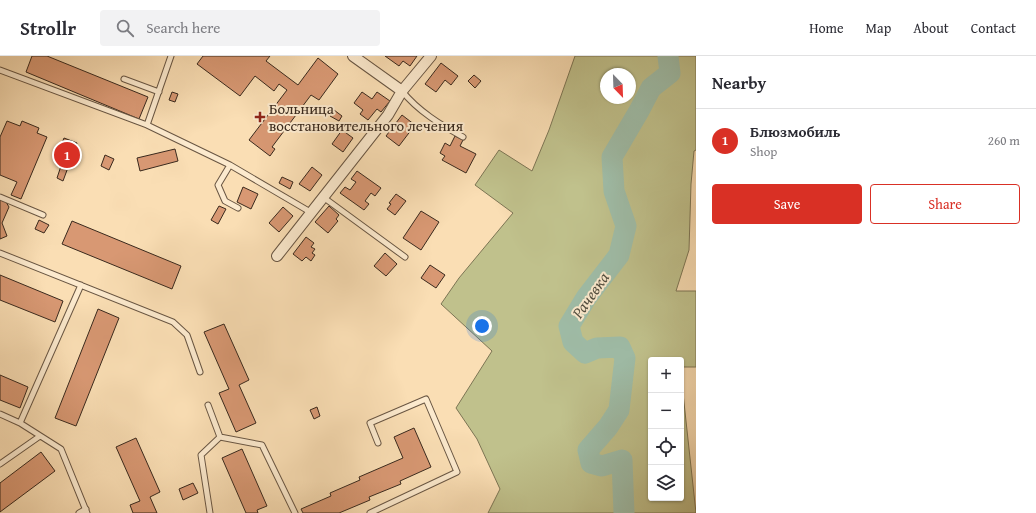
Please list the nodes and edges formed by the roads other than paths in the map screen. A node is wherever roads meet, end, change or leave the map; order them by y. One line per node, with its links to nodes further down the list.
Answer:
1 (171, 56): 7 (lane)
2 (353, 56): 6 (street)
3 (431, 56): 6 (street)
4 (0, 70): 8 (lane)
5 (124, 79): 7 (lane)
6 (402, 91): 9 (lane); 12 (street)
7 (159, 92): 8 (lane)
8 (147, 125): 10 (lane)
9 (463, 137)
10 (230, 165): 13 (lane); 14 (lane)
11 (0, 197): 15 (lane)
12 (323, 197): 14 (street); 18 (lane)
13 (238, 208)
14 (312, 213): 17 (street)
15 (43, 215)
16 (0, 253): 19 (lane)
17 (277, 256)
18 (405, 257)
19 (80, 285): 20 (lane); 23 (lane)
20 (200, 372)
21 (208, 405): 25 (lane)
22 (0, 414): 23 (lane)
23 (20, 423): 24 (lane)
24 (40, 436): 27 (lane); 28 (lane)
25 (220, 437): 30 (lane); 31 (lane)
26 (378, 443): 32 (lane)
27 (0, 464)
28 (87, 511): 29 (lane)
29 (79, 513)
30 (210, 513)
31 (295, 513)
32 (370, 513)

